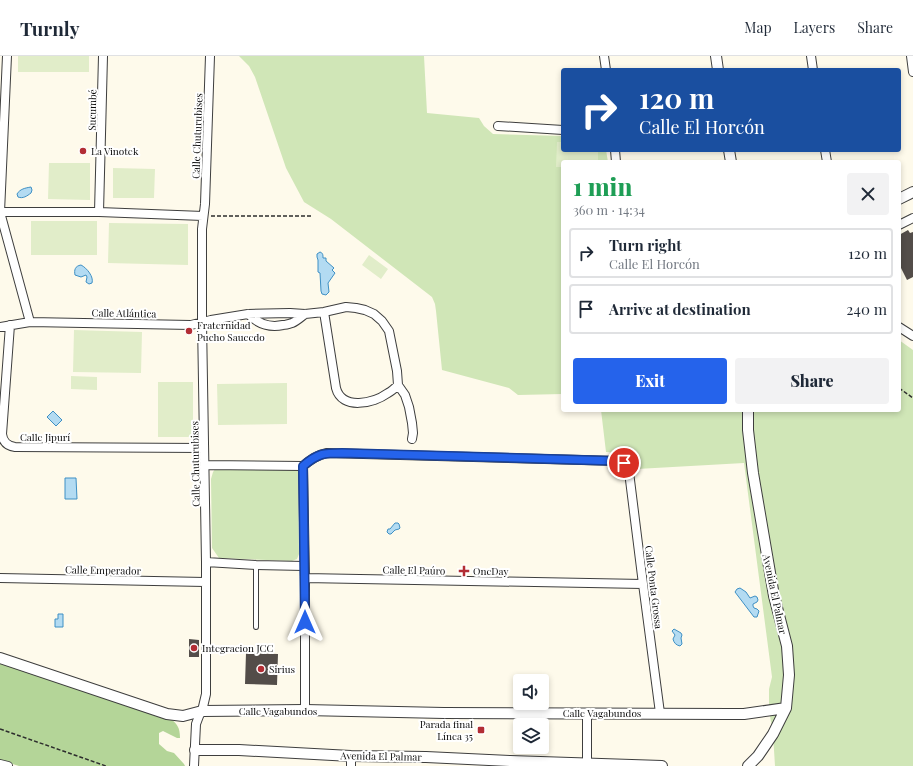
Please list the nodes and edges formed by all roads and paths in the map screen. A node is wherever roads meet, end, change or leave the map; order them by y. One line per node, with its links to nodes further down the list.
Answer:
1 (6, 56): 16 (street)
2 (103, 56): 17 (street, Sucumbé)
3 (210, 56): 18 (street, Calle Chuturubises)
4 (604, 56): 8 (street)
5 (716, 56): 9 (street)
6 (811, 56): 10 (street)
7 (911, 56): 11 (street)
8 (606, 68)
9 (718, 68)
10 (813, 68)
11 (913, 72)
12 (498, 126): 13 (street)
13 (561, 130)
14 (913, 192): 15 (street)
15 (901, 198)
16 (0, 212): 17 (street); 25 (street)
17 (99, 212): 18 (street)
18 (203, 216): 19 (path); 26 (street, Calle Chuturubises)
19 (313, 216)
20 (913, 218): 21 (street)
21 (901, 224)
22 (324, 312): 24 (street, Calle Atlántica); 31 (street, Calle Atlántica); 31 (street)
23 (248, 314): 24 (street, Calle Atlántica); 24 (street); 26 (street, Calle Atlántica)
24 (305, 314)
25 (30, 322): 26 (street, Calle Atlántica); 27 (street, Calle Atlántica)
26 (202, 322): 36 (street, Calle Chuturubises)
27 (10, 325): 28 (street, Calle Atlántica); 36 (street, Calle Jipurí)
28 (0, 327)
29 (901, 328): 30 (street)
30 (913, 336)
31 (398, 385): 35 (street)
32 (901, 389): 33 (path)
33 (913, 398)
34 (748, 412): 48 (street, Avenida El Palmar)
35 (412, 439)
36 (204, 448): 37 (street, Calle Chuturubises)
37 (205, 465): 38 (street); 39 (street, Calle Chuturubises)
38 (303, 466): 41 (street); 45 (street, Calle Ponta Grossa)
39 (206, 562): 40 (street); 44 (street, Calle Chuturubises)
40 (256, 566): 41 (street); 46 (lane)
41 (304, 566): 43 (street)
42 (0, 578): 44 (street, Calle Emperador)
43 (305, 578): 45 (street, Calle El Paúro); 49 (street)
44 (205, 582): 50 (street, Calle Chuturubises)
45 (643, 584): 52 (street, Calle Ponta Grossa)
46 (256, 627)
47 (0, 658): 50 (street, Calle Vagabundos)
48 (786, 708): 52 (street, Calle Vagabundos); 64 (street, Avenida El Palmar)
49 (305, 710): 50 (street, Calle Vagabundos); 51 (street, Calle Vagabundos)
50 (202, 711): 54 (street, Calle Chuturubises)
51 (587, 713): 52 (street, Calle Vagabundos); 59 (street)
52 (660, 713)
53 (0, 729): 61 (path)
54 (195, 750): 55 (street, Avenida El Palmar); 62 (street, Calle Chuturubises)
55 (351, 761): 56 (street, Avenida El Palmar)
56 (426, 761): 58 (street, Avenida El Palmar)
57 (0, 764): 60 (street)
58 (509, 764): 59 (street, Avenida El Palmar)
59 (587, 765): 63 (street, Avenida El Palmar)
60 (8, 766)
61 (106, 766)
62 (194, 766)
63 (662, 766)
64 (748, 766)

